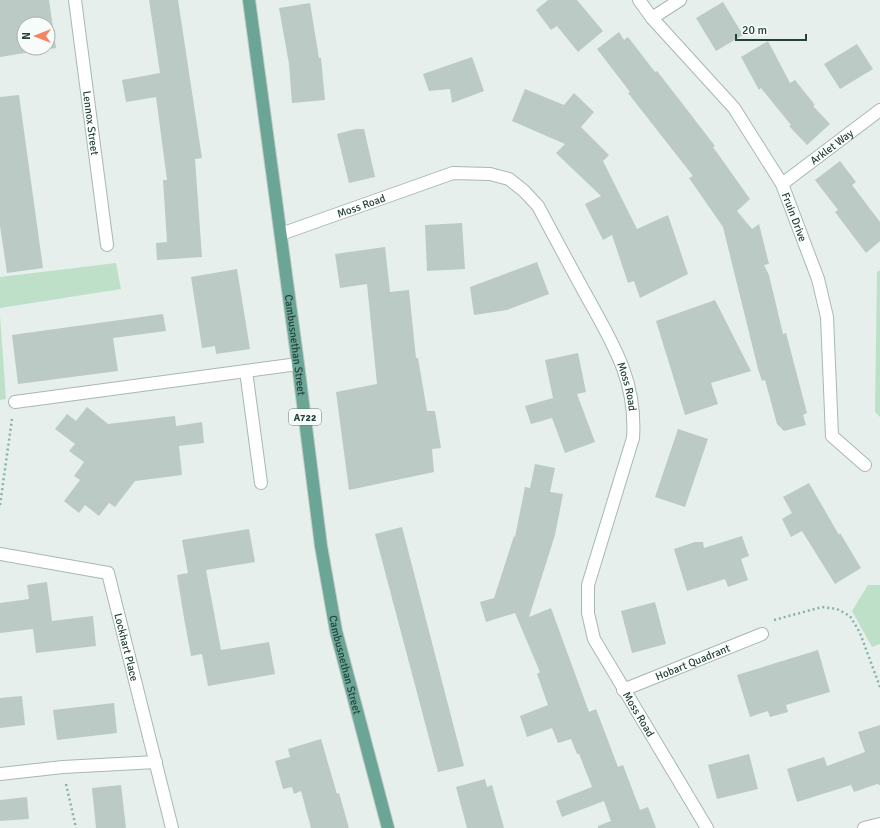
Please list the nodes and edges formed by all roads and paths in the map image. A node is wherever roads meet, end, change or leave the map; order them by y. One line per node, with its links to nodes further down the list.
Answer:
1 (75, 0): 9 (street, Lennox Street)
2 (249, 0): 8 (main road, Cambusnethan Street / A722)
3 (639, 0): 5 (street, Fruin Drive)
4 (680, 0): 5 (street)
5 (652, 18): 7 (street, Fruin Drive)
6 (880, 110): 7 (street, Arklet Way)
7 (782, 184): 13 (street, Fruin Drive)
8 (281, 234): 10 (main road, Cambusnethan Street / A722); 19 (street, Moss Road)
9 (107, 245)
10 (298, 364): 11 (street); 26 (main road, Cambusnethan Street / A722)
11 (246, 371): 12 (street); 14 (street)
12 (15, 402): 15 (path)
13 (864, 465)
14 (261, 483)
15 (0, 505)
16 (0, 554): 20 (street, Lockhart Place)
17 (762, 634): 18 (path); 19 (street, Hobart Quadrant)
18 (880, 687)
19 (623, 690): 27 (street, Moss Road)
20 (156, 762): 21 (street); 25 (street, Lockhart Place)
21 (63, 767): 22 (street); 24 (path)
22 (0, 774)
23 (880, 824): 28 (street)
24 (76, 828)
25 (172, 828)
26 (388, 828)
27 (707, 828)
28 (864, 828)

